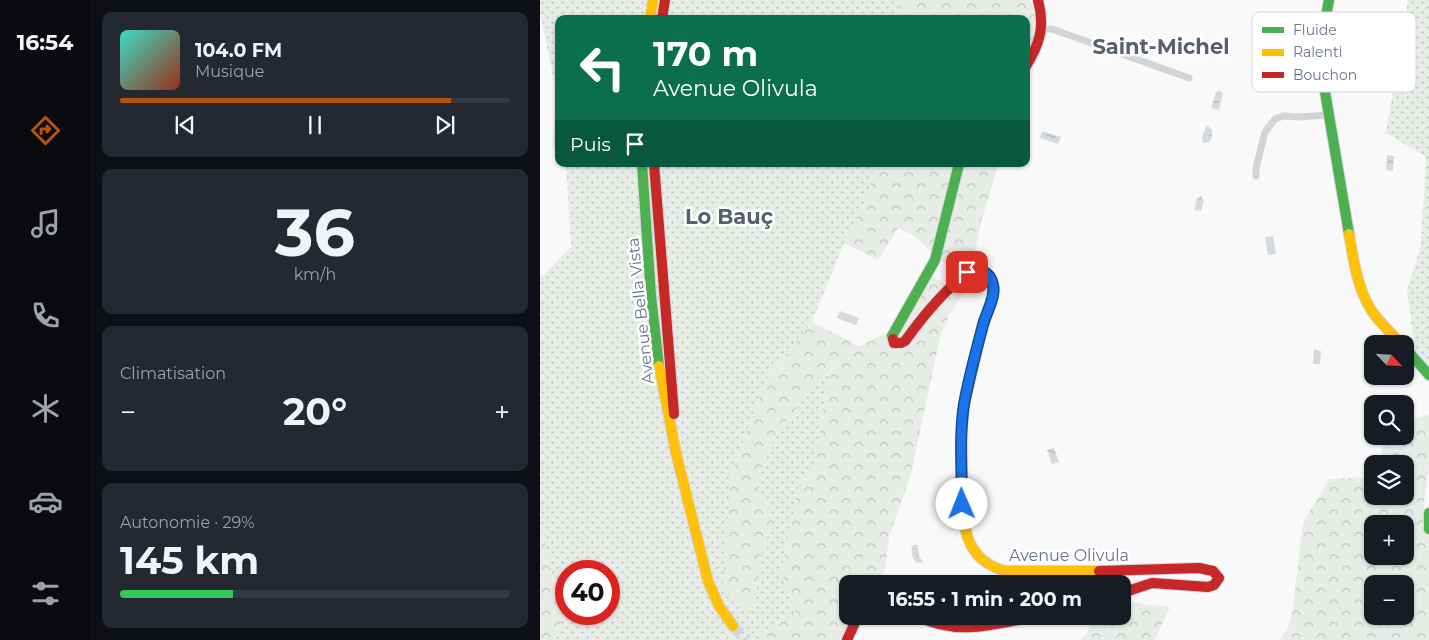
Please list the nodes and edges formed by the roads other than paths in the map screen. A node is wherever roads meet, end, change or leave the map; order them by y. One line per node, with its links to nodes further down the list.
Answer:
1 (653, 0): 4 (main road)
2 (665, 0): 5 (main road)
3 (1038, 0): 6 (main road)
4 (651, 15)
5 (663, 15)
6 (1043, 29): 7 (main road); 8 (street)
7 (1030, 60)
8 (1189, 78)
9 (1324, 92): 10 (main road)
10 (1328, 115): 14 (street); 15 (main road)
11 (642, 167): 18 (main road, Avenue Bella Vista)
12 (654, 167): 18 (main road, Avenue Bella Vista)
13 (958, 167): 21 (main road, Avenue Olivula)
14 (1256, 176)
15 (1393, 335)
16 (1414, 358): 17 (main road)
17 (1429, 375)
18 (676, 453): 25 (main road, Avenue Bella Vista)
19 (1429, 513): 20 (main road)
20 (1429, 529)
21 (1131, 590)
22 (854, 625): 26 (main road)
23 (930, 625): 24 (main road)
24 (1001, 625)
25 (733, 626)
26 (847, 640)

